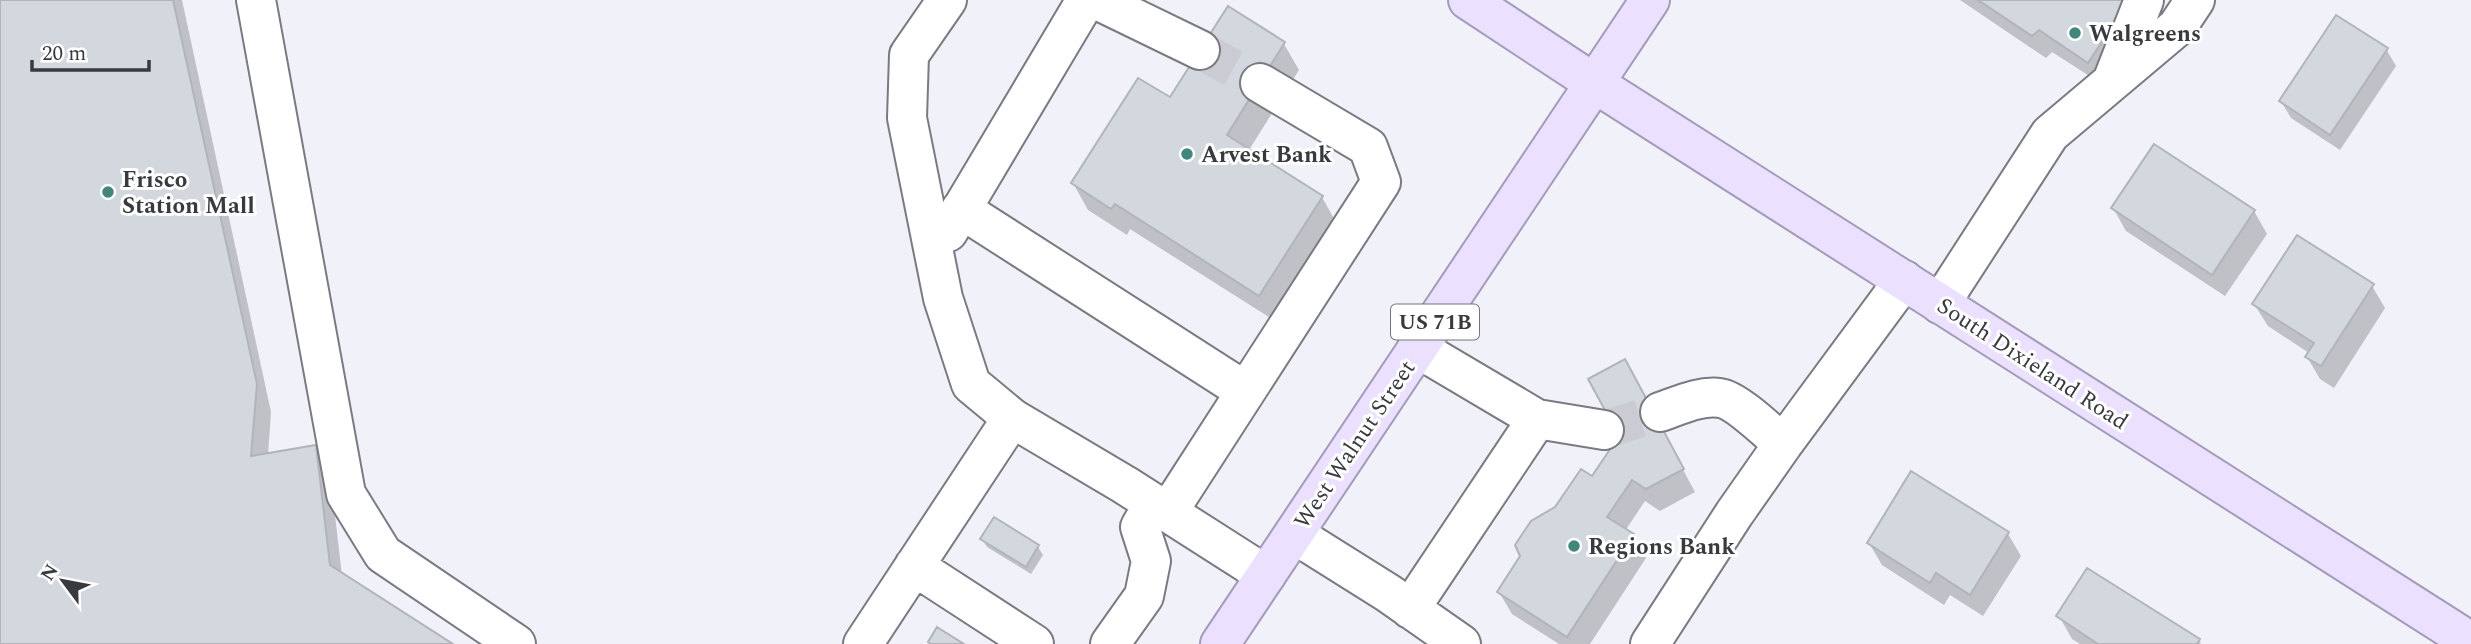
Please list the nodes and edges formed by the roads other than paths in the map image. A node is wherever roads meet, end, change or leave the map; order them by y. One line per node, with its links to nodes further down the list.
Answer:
1 (257, 0): 30 (lane)
2 (947, 0): 14 (lane)
3 (1086, 0): 13 (lane)
4 (1097, 0): 9 (lane)
5 (1468, 0): 12 (main road, South Dixieland Road)
6 (1650, 0): 12 (main road, West Walnut Street / US 71B)
7 (2144, 0): 10 (lane)
8 (2195, 0): 10 (lane)
9 (1200, 50)
10 (2113, 81): 16 (lane)
11 (1260, 83): 18 (lane)
12 (1594, 83): 15 (main road, South Dixieland Road); 17 (main road, West Walnut Street / US 71B)
13 (961, 209): 14 (lane); 18 (lane)
14 (934, 255): 20 (lane)
15 (1904, 280): 16 (main road, South Dixieland Road); 23 (lane)
16 (1940, 303): 29 (main road, South Dixieland Road)
17 (1418, 348): 21 (lane); 25 (main road, West Walnut Street / US 71B)
18 (1245, 391): 24 (lane)
19 (1660, 412): 23 (lane)
20 (1012, 418): 24 (lane); 26 (lane)
21 (1537, 419): 22 (lane); 28 (lane)
22 (1604, 430)
23 (1783, 444): 36 (lane)
24 (1161, 507): 27 (lane); 33 (lane)
25 (1294, 534): 27 (main road, West Walnut Street / US 71B); 28 (lane)
26 (914, 566): 31 (lane); 32 (lane)
27 (1266, 575): 34 (main road, West Walnut Street / US 71B)
28 (1410, 608): 35 (lane)
29 (2471, 642)
30 (516, 644)
31 (863, 644)
32 (1034, 644)
33 (1110, 644)
34 (1220, 644)
35 (1461, 644)
36 (1650, 644)

